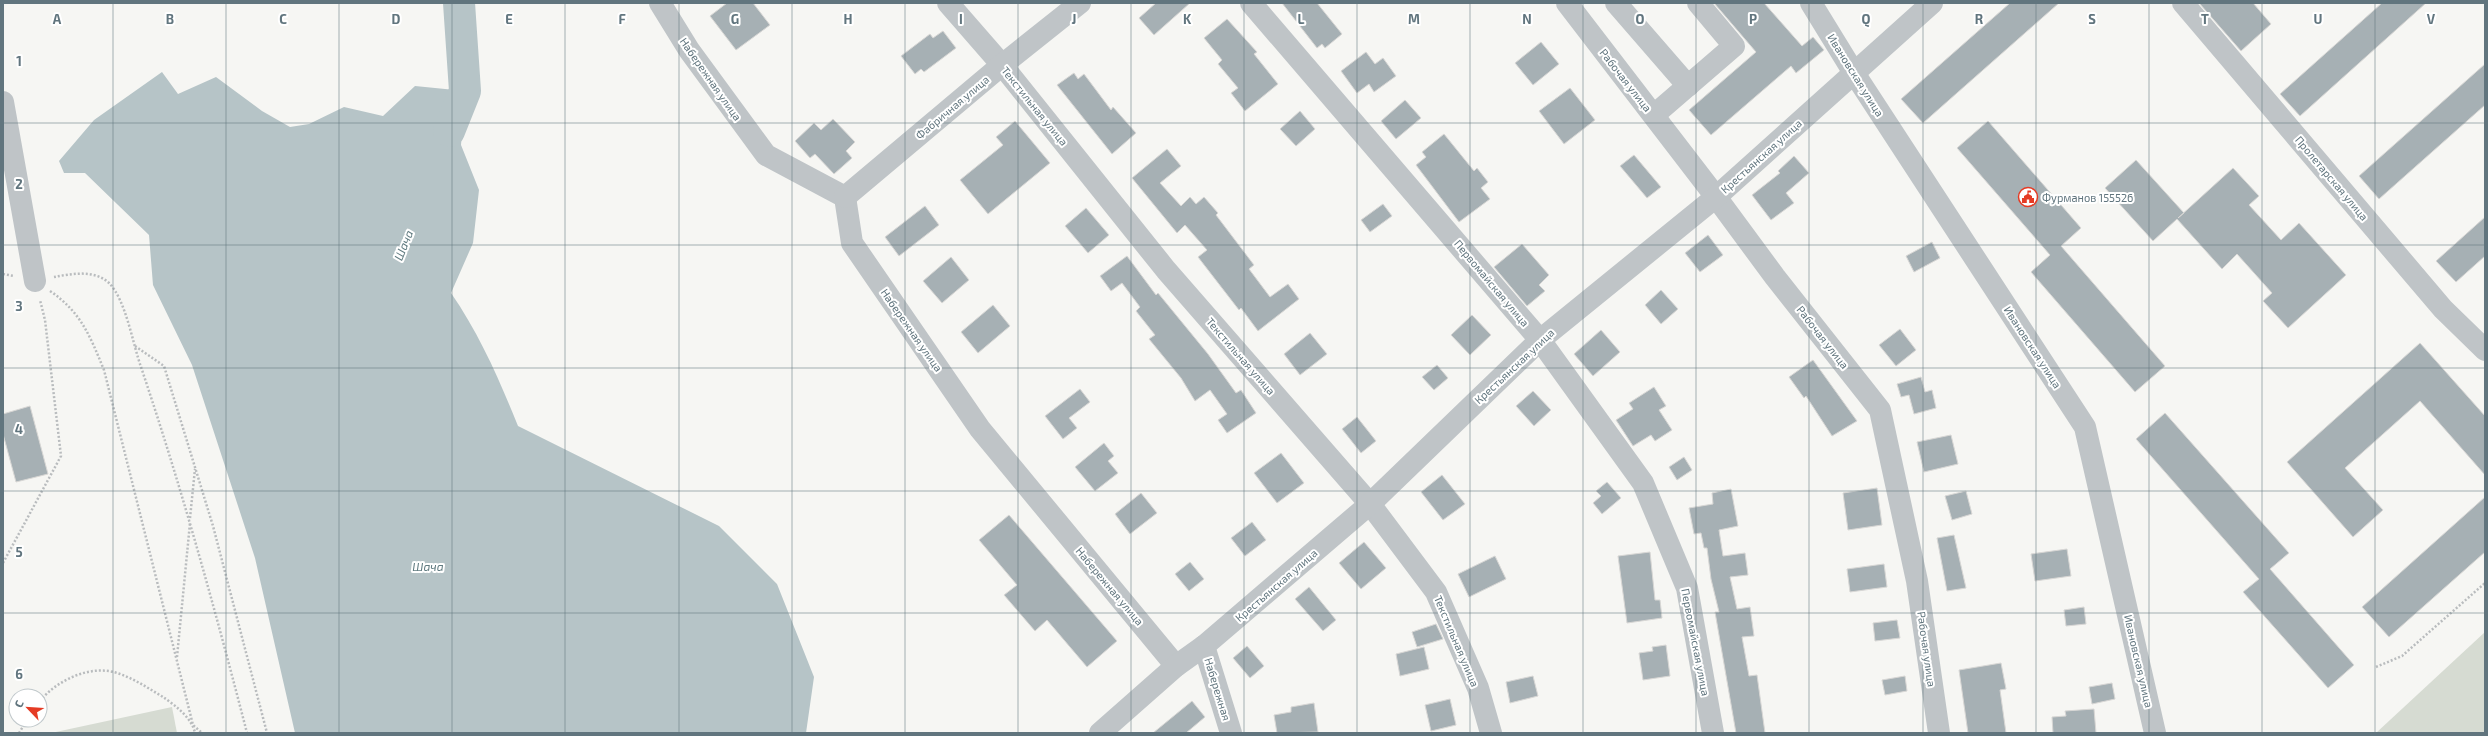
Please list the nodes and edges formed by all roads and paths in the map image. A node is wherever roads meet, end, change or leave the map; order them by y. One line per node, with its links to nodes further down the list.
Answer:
1 (660, 3): 16 (street, Набережная улица)
2 (948, 3): 11 (street, Текстильная улица)
3 (1080, 3): 11 (street, Фабричная улица)
4 (1252, 3): 20 (street, Первомайская улица)
5 (1616, 3): 13 (street)
6 (1698, 3): 13 (street)
7 (1811, 3): 12 (street, Ивановская улица)
8 (1932, 3): 12 (street, Крестьянская улица)
9 (2183, 3): 22 (street, Пролетарская улица)
10 (1575, 6): 15 (street, Рабочая улица)
11 (1002, 65): 16 (street, Фабричная улица); 24 (street, Текстильная улица)
12 (1854, 73): 17 (street, Крестьянская улица); 43 (street, Ивановская улица)
13 (1688, 86): 15 (street)
14 (3, 102): 19 (street)
15 (1654, 115): 17 (street, Рабочая улица)
16 (845, 197): 30 (street, Набережная улица)
17 (1716, 197): 20 (street, Крестьянская улица); 42 (street, Рабочая улица)
18 (3, 274): 19 (path)
19 (34, 281): 21 (path); 26 (path); 29 (path)
20 (1540, 340): 24 (street, Крестьянская улица); 41 (street, Первомайская улица)
21 (134, 346): 23 (path); 25 (path)
22 (2485, 350)
23 (196, 467): 25 (path); 37 (path)
24 (1370, 504): 28 (street, Крестьянская улица); 40 (street, Текстильная улица)
25 (190, 522): 29 (path); 36 (path)
26 (3, 563)
27 (2485, 583): 31 (path)
28 (1204, 646): 30 (street, Крестьянская улица); 39 (street, Набережная)
29 (177, 660): 33 (path)
30 (1176, 666): 38 (street, Крестьянская улица)
31 (2376, 667)
32 (48, 692): 33 (path)
33 (193, 725): 34 (path); 35 (path)
34 (195, 733)
35 (202, 733)
36 (247, 733)
37 (267, 733)
38 (1100, 733)
39 (1231, 733)
40 (1491, 733)
41 (1713, 733)
42 (1939, 733)
43 (2156, 733)

